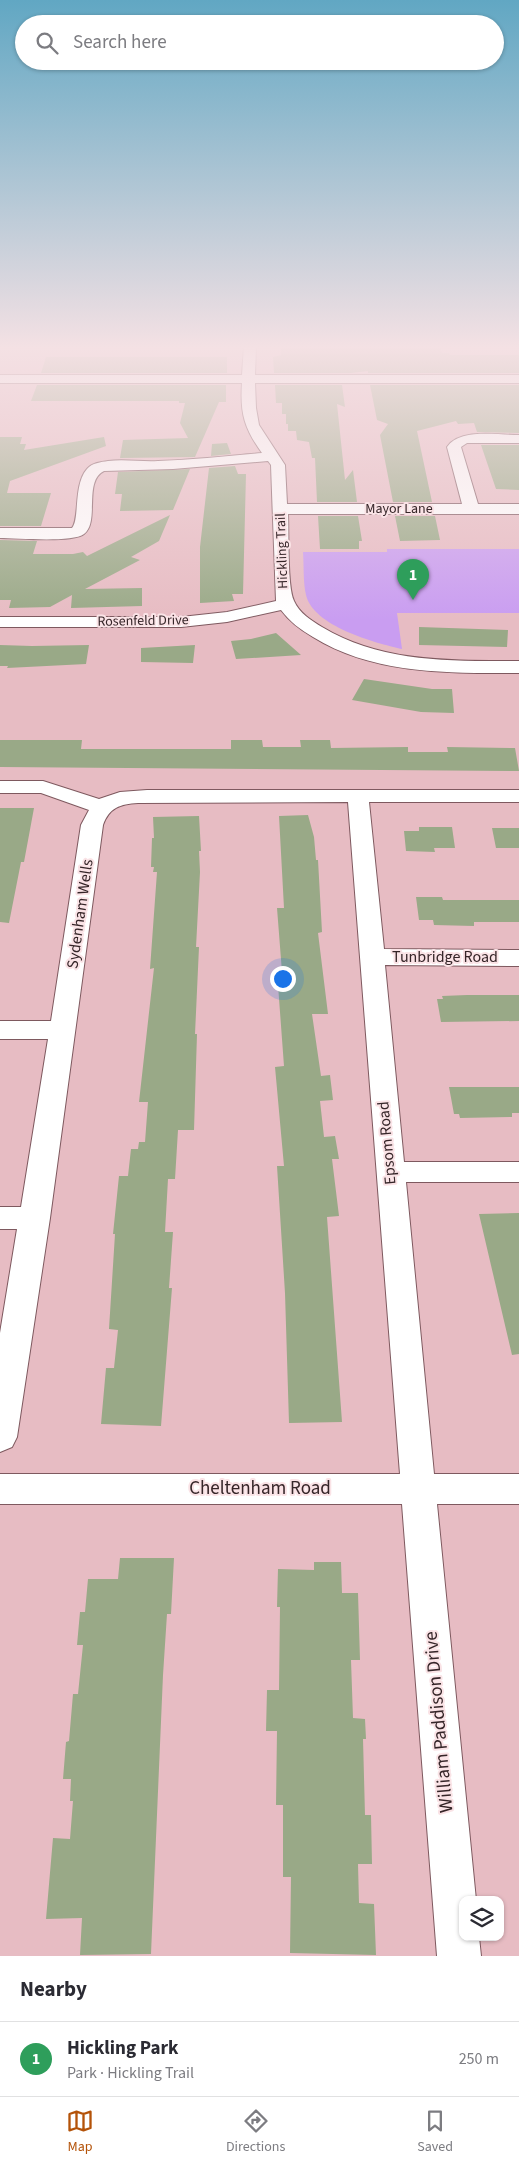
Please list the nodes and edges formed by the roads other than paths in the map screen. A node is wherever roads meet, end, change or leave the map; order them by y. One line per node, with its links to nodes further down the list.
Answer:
1 (260, 437): 3 (street, Hickling Trail)
2 (519, 439): 5 (street)
3 (272, 456): 4 (street, Hickling Trail); 7 (street)
4 (280, 509): 5 (street, Mayor Lane); 8 (street, Hickling Trail)
5 (471, 509): 6 (street, Mayor Lane)
6 (519, 509)
7 (0, 533)
8 (285, 604): 9 (street, Rosenfeld Drive); 10 (street, Hickling Trail)
9 (0, 622)
10 (519, 667)
11 (0, 787): 14 (street)
12 (358, 796): 13 (street); 14 (street); 15 (street, Epsom Road)
13 (519, 796)
14 (101, 807): 18 (street, Sydenham Wells)
15 (371, 957): 16 (street, Tunbridge Road); 19 (street, Epsom Road)
16 (519, 958)
17 (0, 1030): 18 (street)
18 (63, 1030): 22 (street, Sydenham Wells)
19 (390, 1172): 20 (street); 24 (street, Epsom Road)
20 (519, 1172)
21 (0, 1218): 22 (street)
22 (35, 1218): 23 (street, Sydenham Wells)
23 (0, 1438)
24 (418, 1488): 25 (street, Cheltenham Road); 26 (street, Cheltenham Road); 27 (street, William Paddison Drive)
25 (0, 1489)
26 (519, 1489)
27 (459, 1956)

